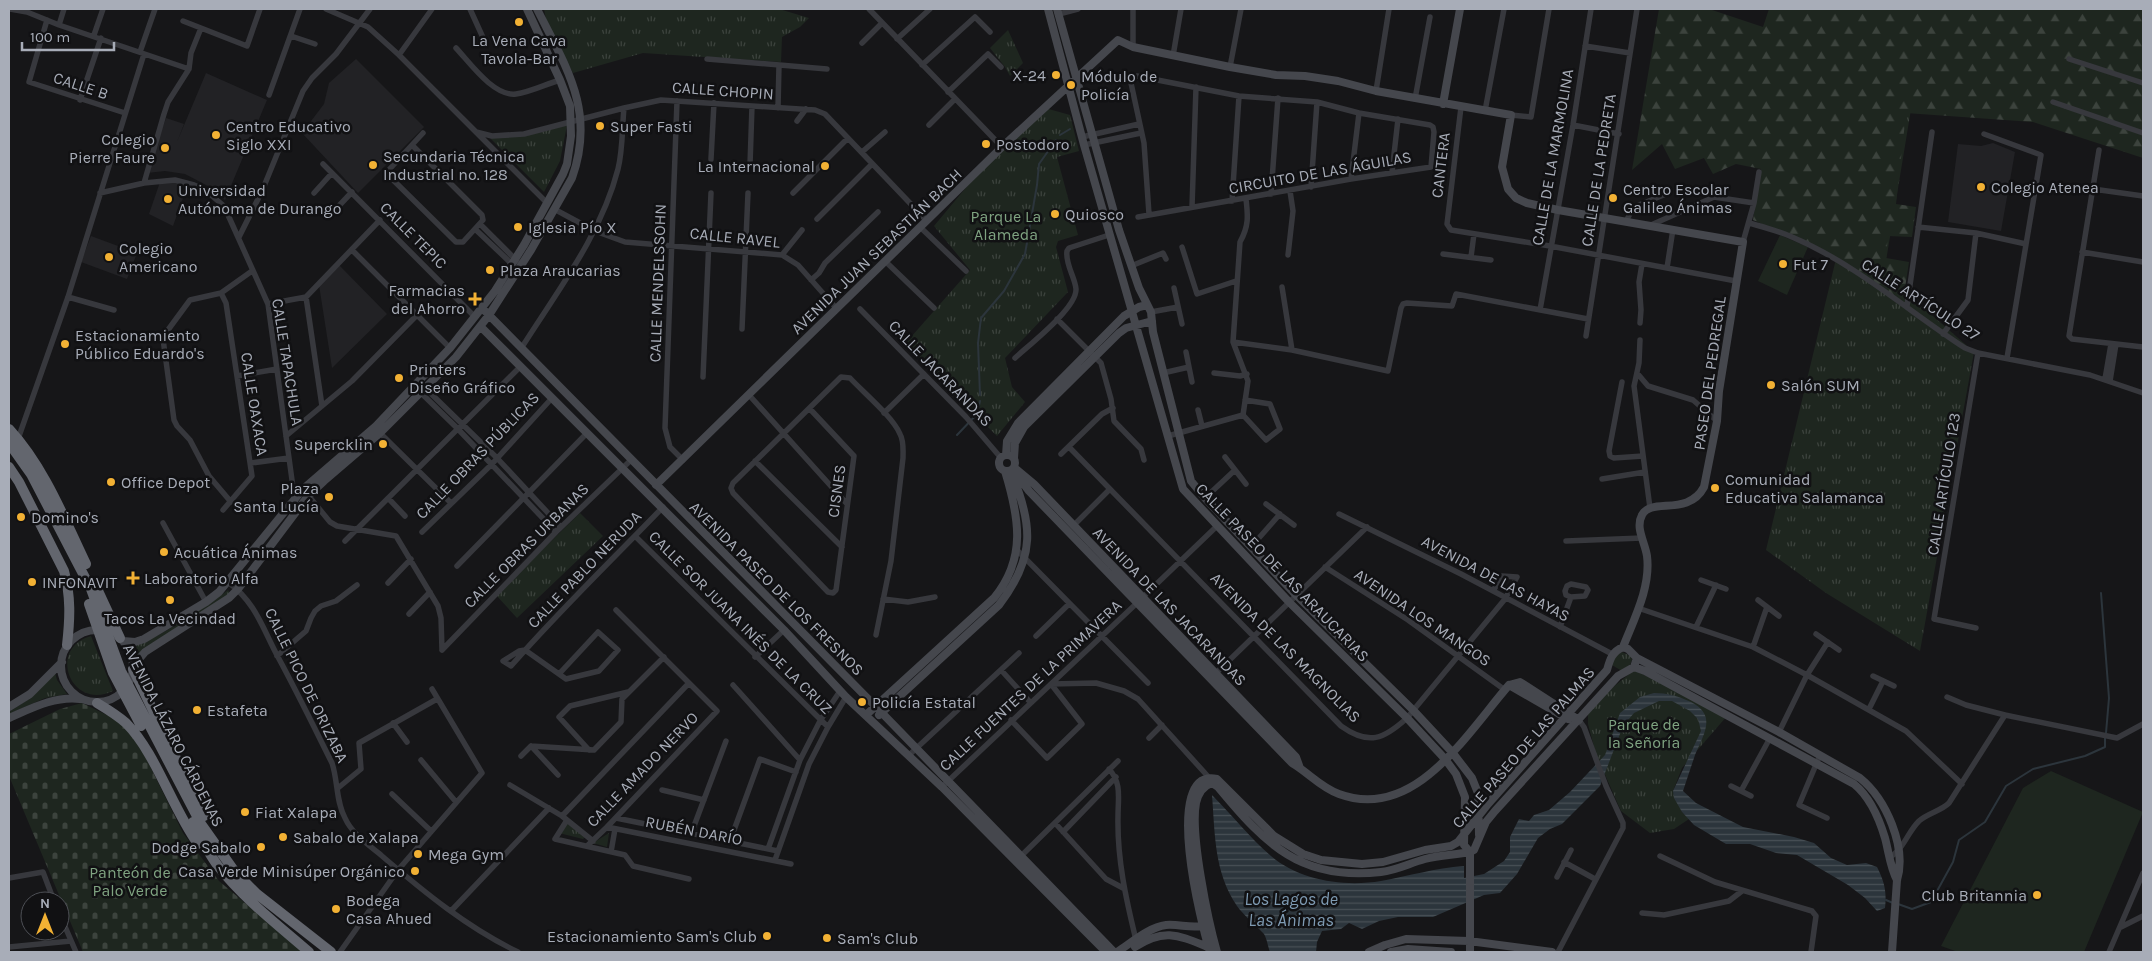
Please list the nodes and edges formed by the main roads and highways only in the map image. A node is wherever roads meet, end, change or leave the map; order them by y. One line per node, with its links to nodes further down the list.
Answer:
1 (9, 429): 2 (highway)
2 (13, 441): 5 (highway); 10 (highway, AVENIDA LÁZARO CÁRDENAS)
3 (9, 454): 9 (highway, AVENIDA LÁZARO CÁRDENAS)
4 (9, 467): 6 (highway)
5 (121, 640)
6 (67, 645)
7 (134, 667): 10 (highway)
8 (98, 703): 9 (highway)
9 (217, 865): 11 (highway, AVENIDA LÁZARO CÁRDENAS)
10 (235, 872): 12 (highway, AVENIDA LÁZARO CÁRDENAS)
11 (309, 952)
12 (331, 952)

